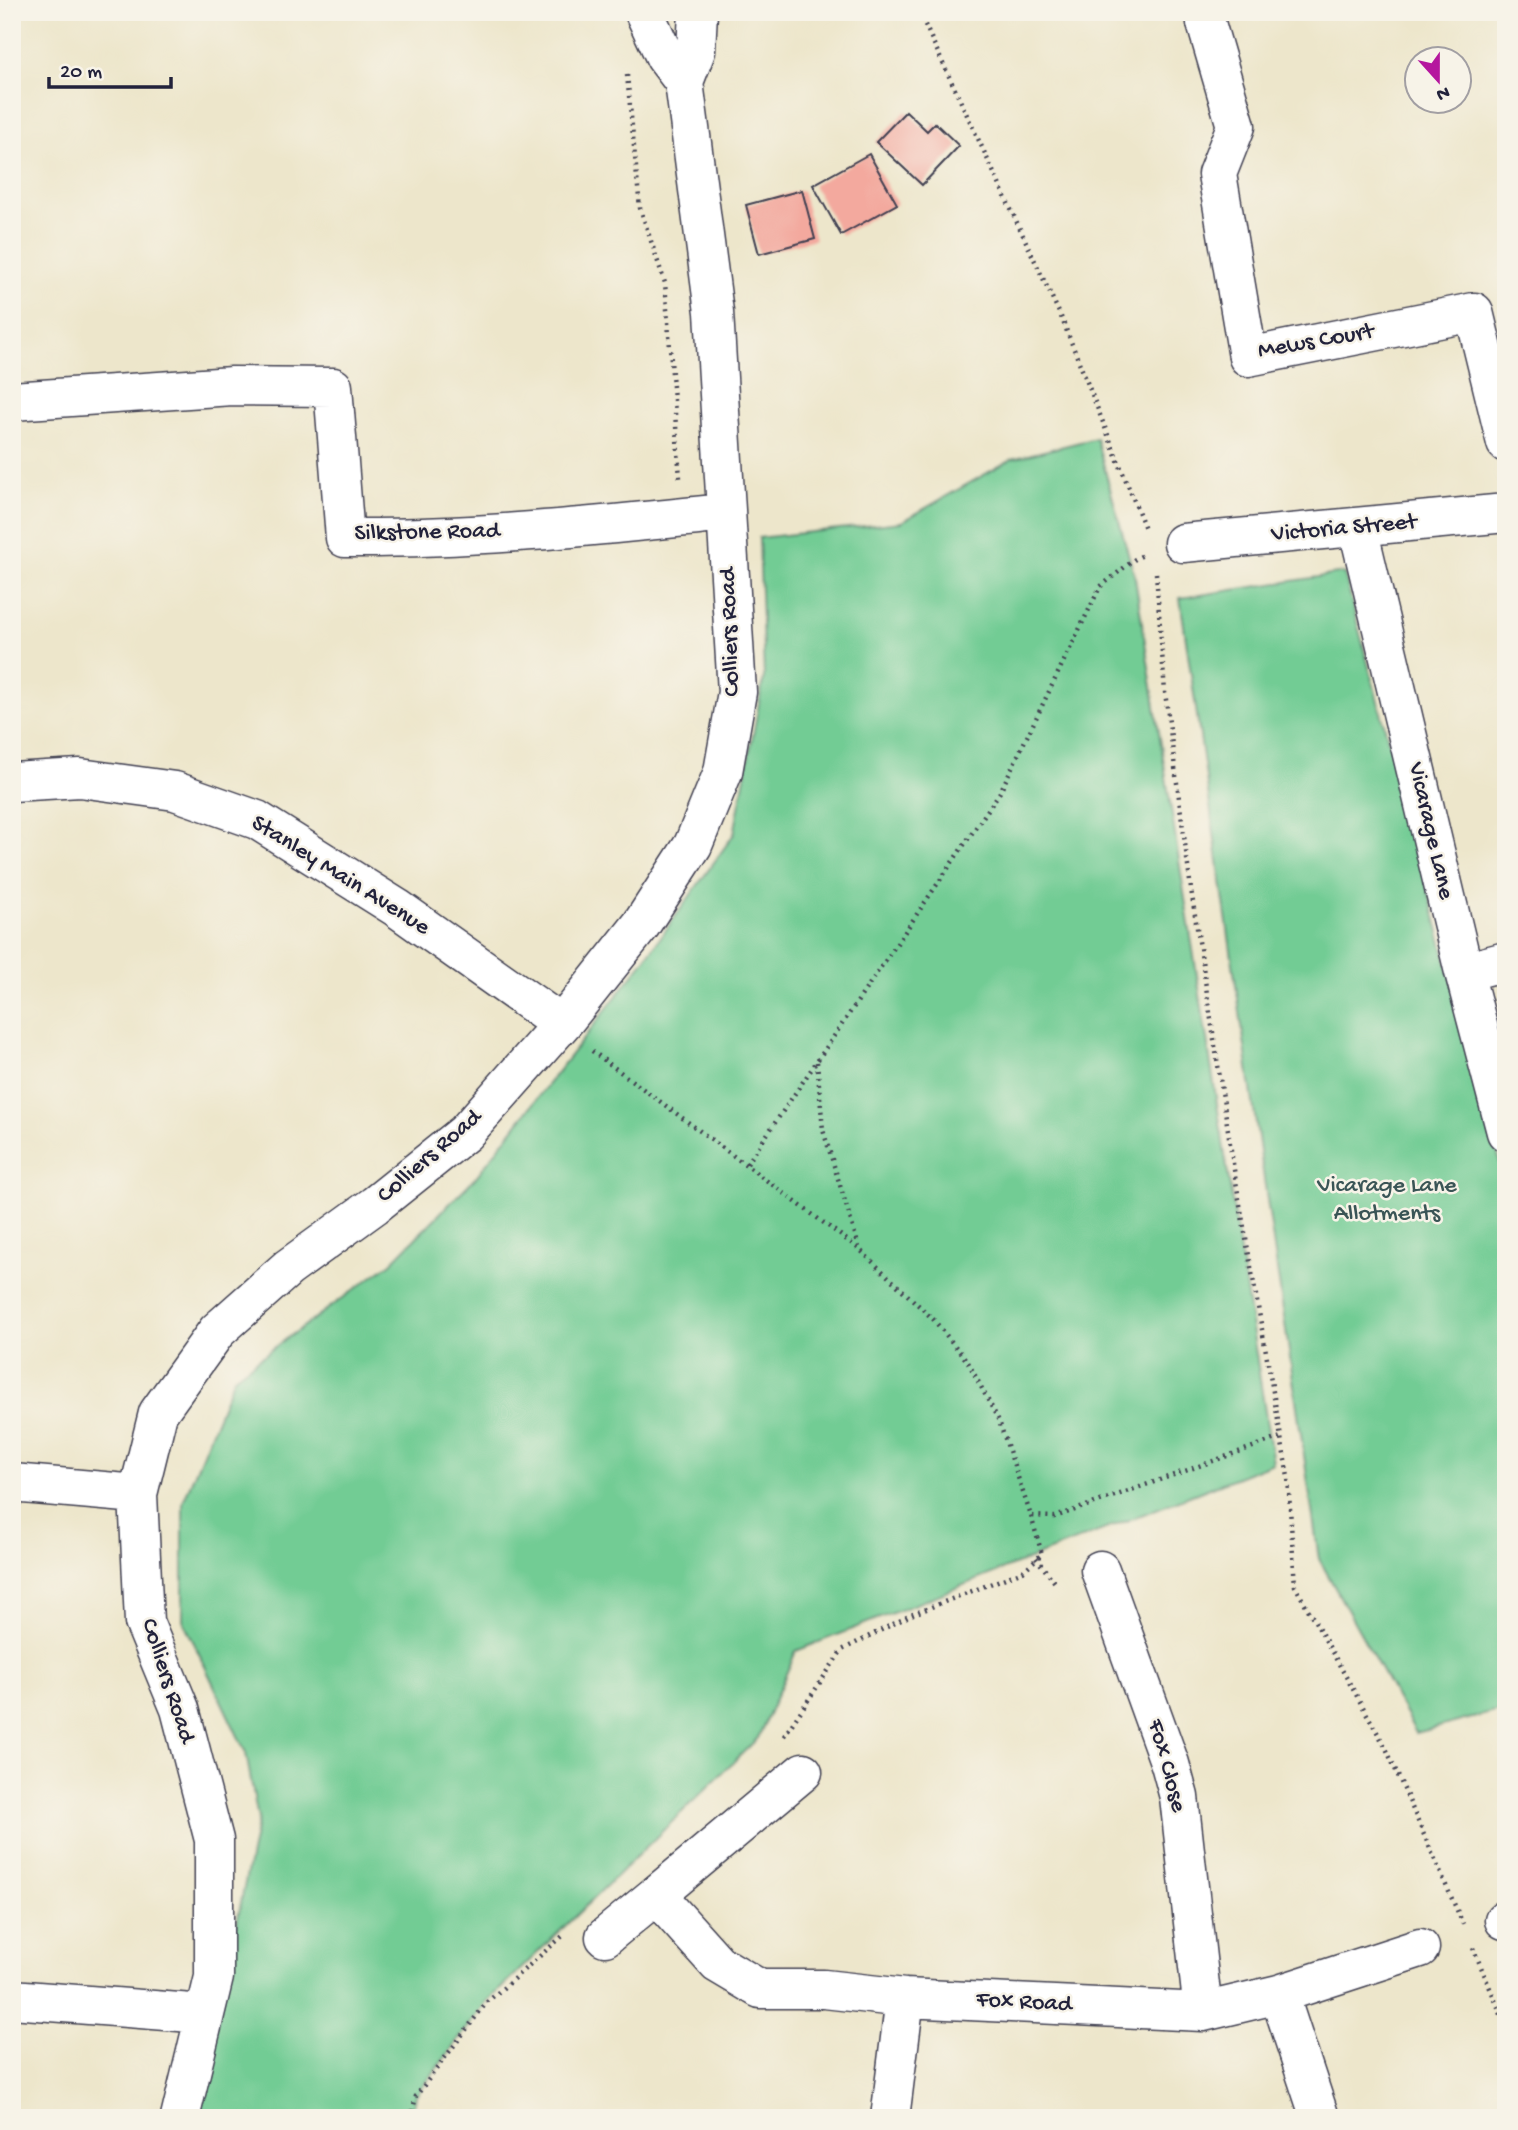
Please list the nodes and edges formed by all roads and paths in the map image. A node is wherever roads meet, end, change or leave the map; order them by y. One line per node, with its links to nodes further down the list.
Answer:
1 (698, 12): 5 (street, Colliers Road)
2 (919, 12): 12 (path)
3 (1205, 12): 7 (street, Mews Court)
4 (646, 18): 5 (street, Colliers Road); 10 (path)
5 (684, 82): 8 (street, Colliers Road)
6 (12, 401): 10 (street, Silkstone Road)
7 (1506, 443)
8 (726, 513): 10 (street, Silkstone Road); 16 (street, Colliers Road)
9 (1506, 513): 11 (street, Victoria Street)
10 (683, 517)
11 (1358, 528): 12 (street, Victoria Street); 15 (street, Vicarage Lane)
12 (1160, 548): 18 (path); 22 (path)
13 (12, 782): 16 (street, Stanley Main Avenue)
14 (1506, 961): 15 (street)
15 (1464, 972): 19 (street, Vicarage Lane)
16 (561, 1024): 24 (street, Colliers Road)
17 (583, 1059): 20 (path)
18 (817, 1061): 20 (path); 21 (path)
19 (1506, 1132)
20 (747, 1164): 21 (path)
21 (859, 1249): 22 (path)
22 (1281, 1437): 31 (path)
23 (12, 1483): 24 (street)
24 (138, 1494): 38 (street, Colliers Road)
25 (1036, 1558): 27 (path)
26 (1100, 1570): 37 (street, Fox Close)
27 (1056, 1584)
28 (803, 1772): 29 (street)
29 (656, 1895): 32 (street); 35 (street, Fox Road)
30 (1505, 1920): 31 (path)
31 (1466, 1933): 39 (path)
32 (606, 1937)
33 (1420, 1948): 34 (street, Fox Road)
34 (1279, 1994): 37 (street, Fox Road); 42 (street)
35 (905, 1998): 37 (street, Fox Road); 41 (street)
36 (12, 1999): 38 (street)
37 (1203, 2011)
38 (205, 2014): 40 (street, Colliers Road)
39 (1506, 2026)
40 (180, 2118)
41 (890, 2118)
42 (1320, 2118)

